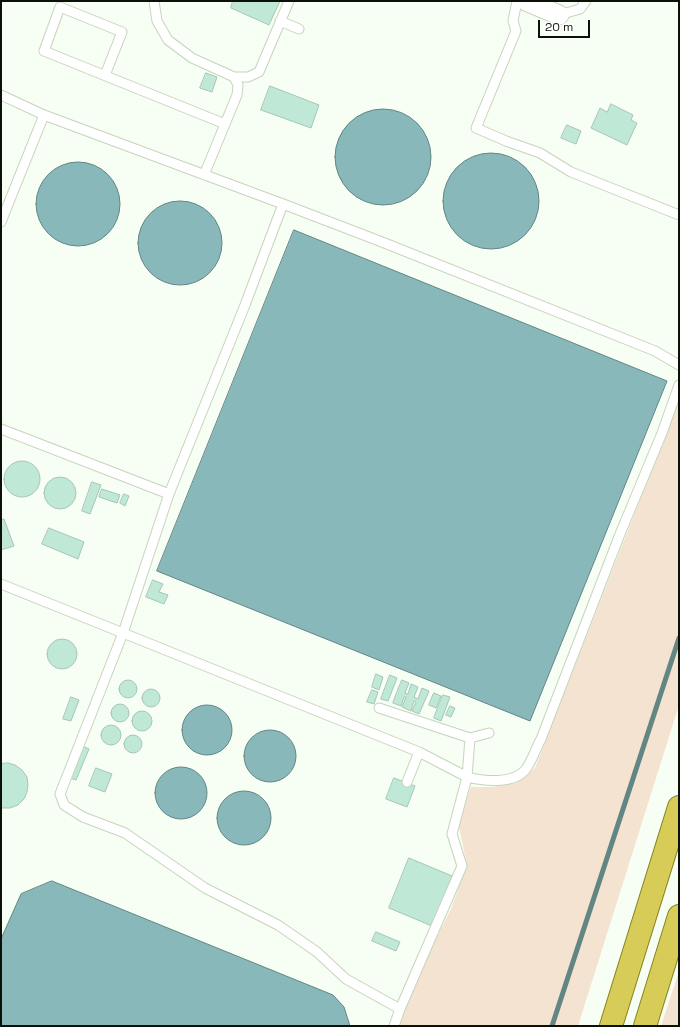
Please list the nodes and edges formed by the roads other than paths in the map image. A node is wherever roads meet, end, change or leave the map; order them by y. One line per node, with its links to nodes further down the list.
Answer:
1 (154, 1): 10 (lane)
2 (289, 1): 7 (lane)
3 (517, 1): 16 (lane)
4 (526, 1): 6 (street)
5 (586, 1): 6 (lane)
6 (559, 15)
7 (280, 21): 8 (lane); 10 (lane)
8 (299, 29)
9 (105, 75): 9 (lane); 13 (lane)
10 (234, 76): 13 (lane)
11 (1, 96): 12 (lane)
12 (44, 115): 14 (lane); 17 (lane)
13 (225, 124): 14 (lane)
14 (204, 175): 15 (lane)
15 (282, 204): 18 (lane); 21 (lane)
16 (679, 215)
17 (1, 222)
18 (679, 365)
19 (679, 385): 28 (lane)
20 (1, 428): 21 (lane)
21 (169, 494): 23 (lane)
22 (1, 584): 23 (lane)
23 (123, 633): 27 (lane); 32 (lane)
24 (379, 708): 26 (lane)
25 (489, 732): 26 (lane)
26 (470, 738): 28 (lane)
27 (419, 752): 28 (lane); 29 (lane)
28 (467, 776): 32 (lane)
29 (406, 782)
30 (679, 807): 34 (highway)
31 (679, 916): 35 (highway)
32 (400, 1009): 33 (lane)
33 (394, 1026)
34 (610, 1026)
35 (645, 1026)

